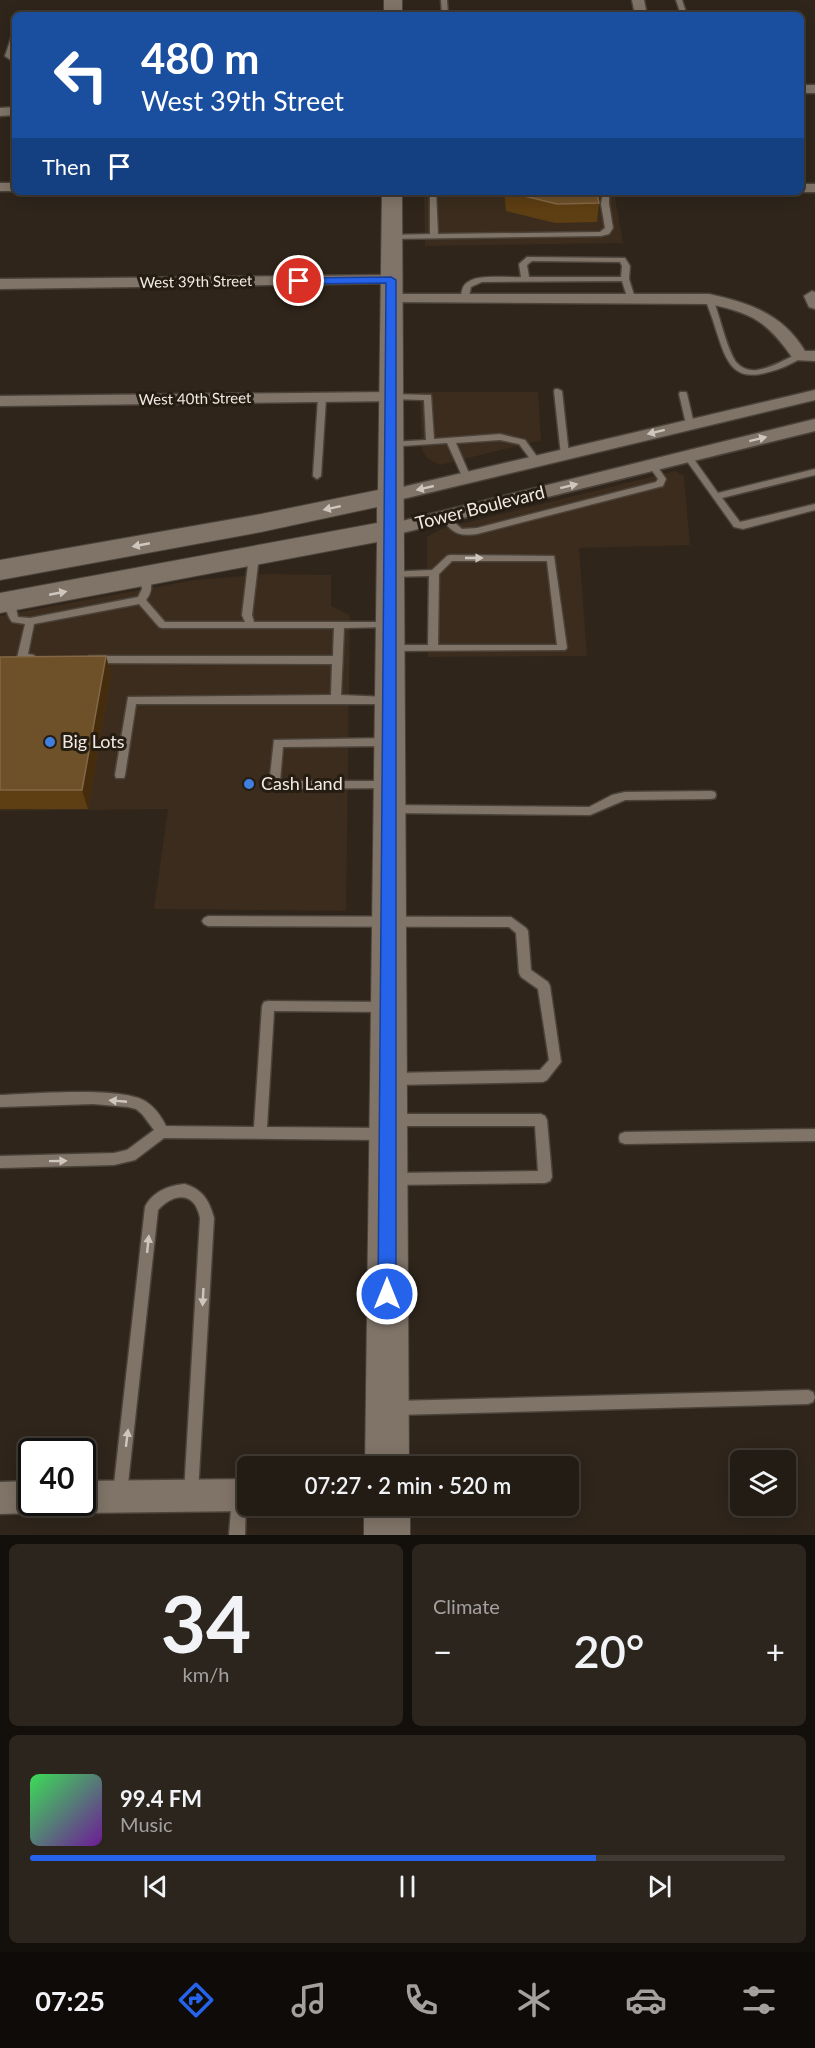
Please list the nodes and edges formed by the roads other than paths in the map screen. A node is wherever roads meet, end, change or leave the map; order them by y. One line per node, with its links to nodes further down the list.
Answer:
1 (12, 44): 2 (lane)
2 (12, 59)
3 (392, 195): 7 (street)
4 (433, 195): 6 (lane)
5 (606, 195): 6 (lane)
6 (434, 236): 7 (lane)
7 (391, 237): 11 (street)
8 (525, 279): 9 (lane); 9 (lane); 13 (lane)
9 (625, 279): 12 (lane)
10 (0, 284): 11 (street, West 39th Street)
11 (391, 290): 13 (street, West 39th Street); 19 (street)
12 (631, 298): 13 (street, West 39th Street); 14 (street, West 39th Street)
13 (465, 299)
14 (709, 299): 15 (street, West 39th Street); 15 (lane)
15 (807, 356)
16 (558, 391): 27 (lane)
17 (683, 394): 22 (lane)
18 (815, 395): 22 (street, Tower Boulevard)
19 (390, 397): 20 (street, West 40th Street); 25 (lane); 26 (street)
20 (322, 398): 21 (street, West 40th Street); 31 (lane)
21 (0, 401)
22 (690, 424): 27 (street, Tower Boulevard, one-way to 27)
23 (815, 425): 28 (street, Tower Boulevard, one-way to 23)
24 (450, 441): 25 (lane); 29 (lane); 32 (lane)
25 (430, 442): 26 (lane)
26 (390, 445): 35 (street)
27 (565, 455): 29 (street, Tower Boulevard)
28 (688, 457): 33 (lane); 35 (street, Tower Boulevard)
29 (537, 462): 32 (street, Tower Boulevard)
30 (815, 472): 33 (lane)
31 (317, 476)
32 (467, 478): 35 (street, Tower Boulevard, one-way to 35)
33 (717, 496): 34 (lane)
34 (815, 507)
35 (390, 513): 36 (street, Tower Boulevard); 37 (street, Tower Boulevard, one-way to 37); 39 (street)
36 (254, 556): 40 (street, Tower Boulevard); 42 (lane)
37 (0, 570)
38 (434, 573): 39 (lane); 45 (lane); 45 (lane, one-way to 45)
39 (389, 574): 44 (street)
40 (143, 588): 41 (street, Tower Boulevard); 42 (lane)
41 (14, 609): 46 (lane)
42 (251, 625): 43 (lane)
43 (339, 625): 44 (lane); 48 (lane)
44 (388, 637): 45 (lane); 50 (street)
45 (433, 649)
46 (39, 659)
47 (84, 659): 48 (lane)
48 (338, 660): 49 (lane)
49 (339, 699): 50 (lane); 52 (lane)
50 (388, 701): 51 (street)
51 (388, 742): 54 (street); 54 (lane)
52 (120, 775)
53 (711, 795): 54 (lane)
54 (388, 797): 56 (street)
55 (208, 921): 56 (lane)
56 (388, 921): 57 (street); 58 (lane)
57 (388, 1007): 58 (street); 62 (lane)
58 (388, 1079): 60 (street)
59 (0, 1101): 61 (lane, one-way to 59)
60 (388, 1127): 62 (lane); 66 (street); 66 (lane)
61 (162, 1132): 62 (lane); 65 (lane, one-way to 61)
62 (260, 1133)
63 (815, 1135): 64 (lane)
64 (625, 1138)
65 (0, 1162)
66 (387, 1179): 68 (street)
67 (808, 1397): 68 (lane)
68 (386, 1409): 69 (street)
69 (387, 1456)
70 (191, 1495): 71 (street); 72 (street); 72 (lane, one-way to 70)
71 (237, 1495)
72 (120, 1496): 74 (street)
73 (18, 1497): 75 (street)
74 (96, 1497)
75 (0, 1498)
76 (240, 1516): 78 (lane)
77 (387, 1516): 79 (street)
78 (237, 1535)
79 (387, 1535)

